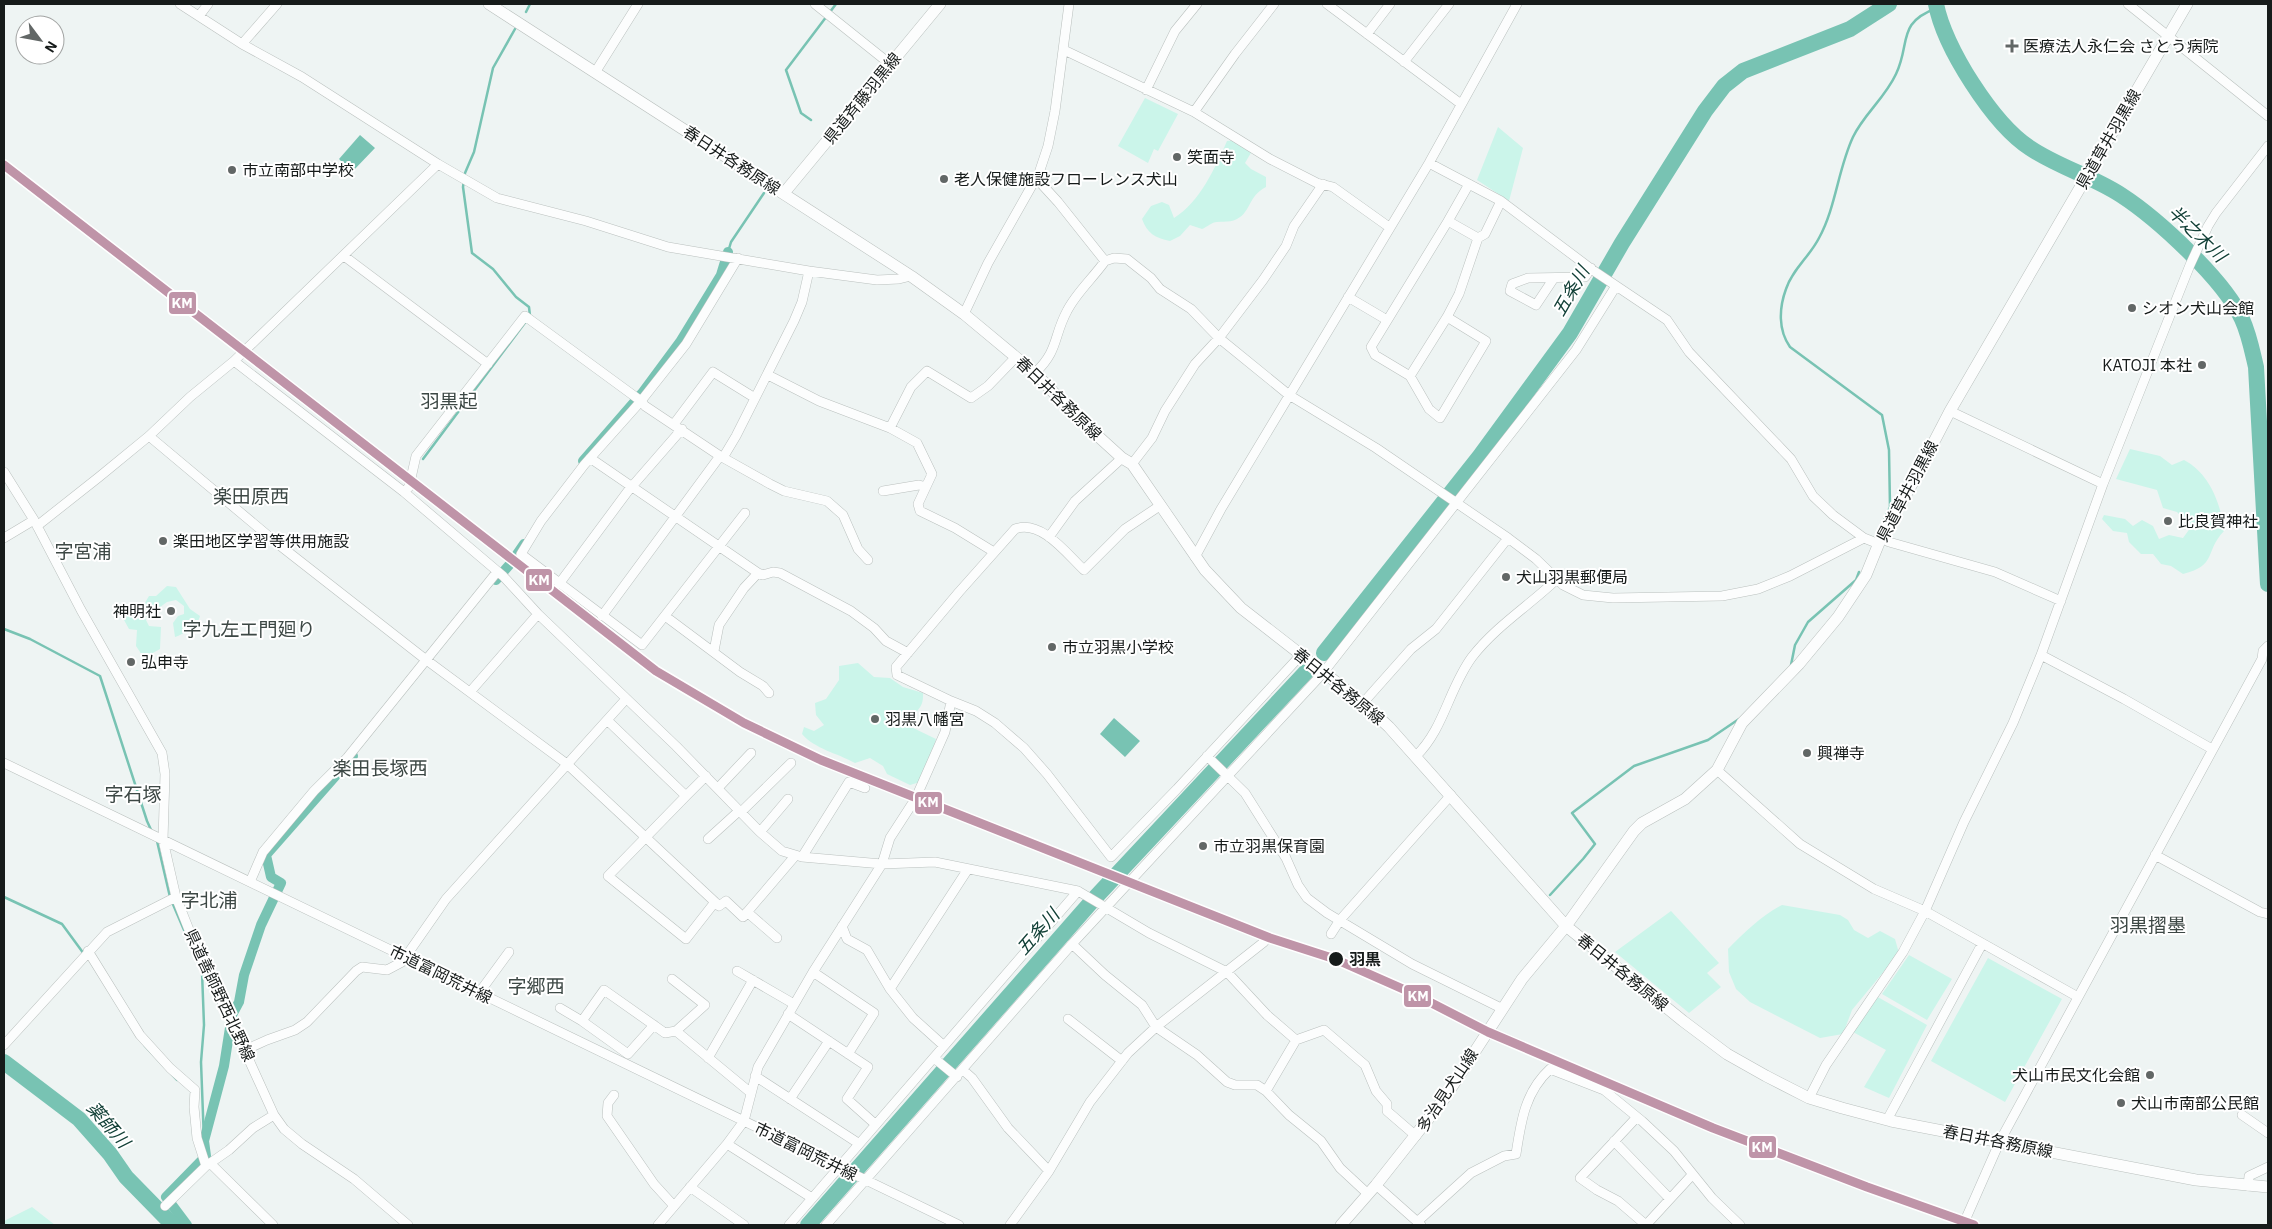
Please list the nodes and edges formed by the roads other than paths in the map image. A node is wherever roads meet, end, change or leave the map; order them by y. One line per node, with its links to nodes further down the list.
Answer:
1 (180, 4): 17 (street)
2 (208, 4): 17 (street)
3 (277, 4): 20 (street)
4 (489, 4): 24 (main road, 春日井各務原線)
5 (638, 4): 24 (street)
6 (815, 4): 23 (street)
7 (940, 4): 23 (main road, 県道斉藤羽黒線)
8 (1069, 4): 21 (street)
9 (1197, 4): 25 (street)
10 (1274, 4): 27 (street)
11 (1328, 4): 18 (street)
12 (1390, 4): 18 (street)
13 (1448, 4): 22 (street)
14 (1516, 4): 26 (street)
15 (2128, 4): 19 (street)
16 (2187, 4): 19 (main road, 県道草井羽黒線)
17 (199, 16): 20 (street)
18 (1367, 34): 22 (street)
19 (2169, 34): 28 (street); 62 (main road, 県道草井羽黒線)
20 (242, 44): 31 (street)
21 (1064, 50): 25 (street); 32 (street)
22 (1404, 62): 26 (street)
23 (890, 64): 35 (main road, 県道斉藤羽黒線)
24 (596, 71): 35 (main road, 春日井各務原線)
25 (1146, 90): 27 (street)
26 (1461, 104): 30 (street)
27 (1194, 112): 33 (street)
28 (2268, 116)
29 (2268, 146): 70 (street)
30 (1429, 163): 34 (street); 38 (street)
31 (438, 164): 40 (street); 41 (street)
32 (1036, 178): 42 (street); 49 (street)
33 (1323, 184): 38 (street); 52 (street)
34 (1469, 184): 36 (street); 37 (street)
35 (784, 193): 45 (main road, 春日井各務原線)
36 (1501, 201): 39 (street); 43 (street)
37 (1448, 221): 39 (street); 51 (street)
38 (1389, 227): 48 (street)
39 (1478, 238): 50 (street)
40 (344, 256): 54 (street); 55 (street)
41 (738, 258): 44 (street); 61 (street)
42 (1105, 261): 52 (street); 56 (street)
43 (1593, 270): 46 (street); 47 (street)
44 (809, 271): 45 (street); 57 (street)
45 (911, 276): 49 (main road, 春日井各務原線)
46 (1554, 278): 46 (street)
47 (1613, 284): 75 (street); 83 (street)
48 (1348, 297): 51 (street); 59 (street)
49 (964, 314): 53 (main road, 春日井各務原線)
50 (1447, 317): 58 (street); 58 (street)
51 (1388, 320): 58 (street)
52 (1219, 338): 59 (street); 68 (street)
53 (1016, 357): 56 (main road, 春日井各務原線); 64 (street)
54 (234, 361): 65 (street); 74 (street)
55 (488, 364): 61 (street); 74 (street)
56 (1035, 373): 68 (main road, 春日井各務原線)
57 (768, 375): 60 (street); 64 (street)
58 (1410, 376)
59 (1289, 394): 75 (street); 87 (street)
60 (756, 398): 63 (street); 66 (street)
61 (641, 401): 63 (street); 67 (street)
62 (1950, 411): 70 (street); 84 (main road, 県道草井羽黒線)
63 (678, 426): 66 (street); 71 (street)
64 (890, 428): 72 (street)
65 (149, 436): 79 (street); 102 (street)
66 (722, 456): 78 (street); 88 (street)
67 (590, 458): 71 (street); 92 (street)
68 (1127, 461): 76 (main road, 春日井各務原線); 80 (street)
69 (4, 472): 79 (street, 県道善師野西北野線)
70 (2103, 484): 93 (street)
71 (632, 487): 78 (street); 92 (street)
72 (926, 487): 73 (street); 86 (street)
73 (883, 491)
74 (404, 492): 90 (street)
75 (1456, 503): 82 (street); 103 (street)
76 (1161, 505): 80 (street); 87 (main road, 春日井各務原線)
77 (745, 513): 85 (street)
78 (676, 518): 85 (street); 95 (street)
79 (36, 523): 81 (street); 131 (street, 県道善師野西北野線)
80 (1049, 537): 86 (street)
81 (4, 538)
82 (1508, 538): 91 (street); 108 (street)
83 (1864, 538): 84 (street); 91 (street)
84 (1880, 541): 93 (street); 117 (main road, 県道草井羽黒線)
85 (719, 548): 89 (street); 96 (street)
86 (994, 552): 99 (street)
87 (1195, 557): 101 (main road, 春日井各務原線)
88 (868, 560)
89 (758, 573): 98 (street); 99 (street)
90 (500, 574): 94 (street); 102 (street)
91 (1557, 579): 113 (street)
92 (559, 584): 95 (street)
93 (2061, 601): 100 (street)
94 (538, 614): 104 (street); 106 (street)
95 (602, 616): 96 (street)
96 (665, 616): 98 (street)
97 (2266, 649): 110 (street)
98 (714, 652): 105 (street)
99 (908, 653): 107 (street)
100 (2041, 655): 110 (street); 141 (street)
101 (1300, 656): 103 (main road, 春日井各務原線); 112 (street)
102 (429, 661): 104 (street); 136 (street)
103 (1323, 673): 108 (main road, 春日井各務原線); 118 (street)
104 (470, 692): 116 (street)
105 (769, 693)
106 (626, 699): 109 (street); 119 (street)
107 (950, 701): 112 (street); 122 (street)
108 (1363, 703): 113 (main road, 春日井各務原線)
109 (607, 720): 116 (street); 124 (street)
110 (2212, 749): 132 (street)
111 (751, 753): 120 (street)
112 (1207, 756): 118 (street)
113 (1416, 756): 123 (main road, 春日井各務原線)
114 (791, 763): 127 (street)
115 (4, 764): 131 (street, 市道富岡荒井線)
116 (567, 764): 129 (street); 154 (street)
117 (1717, 770): 141 (street); 146 (main road, 県道草井羽黒線)
118 (1227, 775): 140 (street); 144 (street)
119 (706, 776): 120 (street); 124 (street)
120 (718, 788): 127 (street)
121 (865, 788): 133 (street)
122 (918, 793)
123 (1451, 795): 144 (street); 146 (main road, 春日井各務原線)
124 (686, 796): 129 (street)
125 (788, 799): 128 (street)
126 (912, 804): 134 (street)
127 (741, 811): 128 (street); 130 (street)
128 (760, 832): 133 (street)
129 (646, 837): 139 (street); 139 (street)
130 (708, 839)
131 (163, 840): 136 (street, 市道富岡荒井線); 138 (street, 県道善師野西北野線)
132 (2155, 855): 143 (street); 162 (street)
133 (798, 856): 134 (street); 142 (street)
134 (882, 864): 135 (street); 145 (street)
135 (968, 869): 137 (street); 160 (street)
136 (250, 882): 154 (street, 市道富岡荒井線)
137 (1080, 892): 140 (street); 175 (street)
138 (172, 899): 153 (street); 176 (street, 県道善師野西北野線)
139 (715, 902): 142 (street)
140 (1104, 908): 150 (street); 157 (street)
141 (1925, 911): 151 (street); 188 (street)
142 (747, 912): 148 (street)
143 (2268, 914)
144 (1340, 920): 147 (street); 165 (street)
145 (842, 926): 156 (street); 160 (street)
146 (1566, 926): 165 (main road, 多治見犬山線); 188 (main road, 春日井各務原線)
147 (1331, 934)
148 (777, 938)
149 (1264, 942): 157 (street)
150 (1072, 944): 170 (street); 183 (street)
151 (1982, 944): 162 (street); 193 (street)
152 (509, 952): 161 (street)
153 (85, 955): 174 (street); 202 (street)
154 (405, 957): 161 (street, 市道富岡荒井線); 176 (street)
155 (737, 971): 159 (street)
156 (813, 972): 163 (street); 178 (street)
157 (1227, 972): 170 (street); 172 (street)
158 (672, 979): 171 (street)
159 (753, 980): 163 (street); 179 (street)
160 (890, 989): 175 (street)
161 (479, 993): 182 (street, 市道富岡荒井線)
162 (2078, 997): 199 (street)
163 (794, 1004): 166 (street)
164 (560, 1008): 168 (street)
165 (1503, 1009): 197 (main road, 多治見犬山線)
166 (788, 1014): 173 (street); 184 (street)
167 (1068, 1019): 181 (street)
168 (582, 1021): 169 (street); 177 (street)
169 (654, 1025): 171 (street); 177 (street)
170 (1156, 1027): 181 (street); 185 (street)
171 (676, 1031): 179 (street)
172 (1296, 1040): 185 (street); 197 (street)
173 (829, 1041): 178 (street); 189 (street)
174 (4, 1045)
175 (944, 1046): 180 (street)
176 (246, 1050): 190 (street, 県道善師野西北野線)
177 (628, 1054): 182 (street)
178 (848, 1054): 195 (street)
179 (708, 1058): 186 (street)
180 (934, 1058): 183 (street); 195 (street)
181 (1122, 1061): 205 (street)
182 (623, 1063): 194 (street, 市道富岡荒井線)
183 (960, 1074): 205 (street); 207 (street)
184 (755, 1076): 186 (street); 189 (street)
185 (1266, 1091): 212 (street)
186 (751, 1093): 194 (street)
187 (614, 1095): 216 (street)
188 (1810, 1098): 193 (main road, 春日井各務原線)
189 (790, 1099): 201 (street)
190 (274, 1115): 202 (street); 220 (street, 県道善師野西北野線)
191 (2242, 1115): 196 (street)
192 (1637, 1117): 198 (street); 206 (street); 218 (street)
193 (1887, 1120): 199 (main road, 春日井各務原線)
194 (744, 1121): 200 (street); 203 (street, 市道富岡荒井線)
195 (875, 1124): 201 (street)
196 (2268, 1133)
197 (1416, 1136): 208 (main road, 多治見犬山線)
198 (1614, 1141): 214 (street); 214 (street)
199 (2000, 1141): 209 (main road, 春日井各務原線); 229 (street)
200 (727, 1144): 210 (street); 213 (street)
201 (858, 1144): 203 (street)
202 (206, 1162): 215 (street); 219 (street)
203 (838, 1166): 207 (street, 市道富岡荒井線); 213 (street)
204 (2268, 1167): 209 (street)
205 (1049, 1171): 226 (street)
206 (1692, 1175): 214 (street); 228 (street)
207 (867, 1180): 217 (street, 市道富岡荒井線); 224 (street)
208 (1376, 1185): 212 (main road, 多治見犬山線); 218 (street)
209 (2248, 1186): 211 (main road, 春日井各務原線)
210 (690, 1187): 216 (street); 222 (street)
211 (2268, 1187)
212 (1368, 1194): 227 (main road, 多治見犬山線)
213 (812, 1198): 223 (street)
214 (1670, 1199)
215 (165, 1206)
216 (674, 1206): 221 (street)
217 (943, 1222): 225 (street, 市道富岡荒井線)
218 (1419, 1223)
219 (273, 1225)
220 (408, 1225)
221 (658, 1225)
222 (744, 1225)
223 (789, 1225)
224 (826, 1225)
225 (959, 1225)
226 (1010, 1225)
227 (1341, 1225)
228 (1740, 1225)
229 (1962, 1225)

